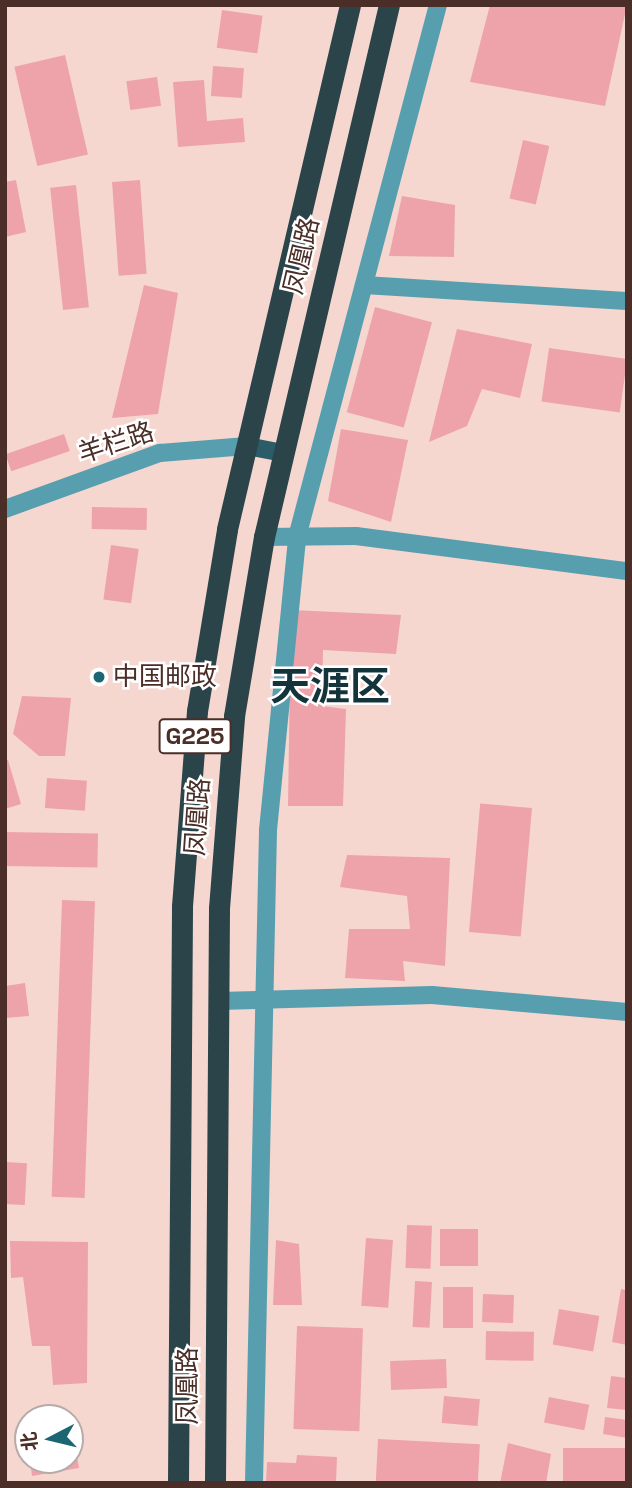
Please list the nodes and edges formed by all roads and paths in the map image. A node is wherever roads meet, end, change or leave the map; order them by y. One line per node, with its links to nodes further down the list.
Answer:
1 (350, 5): 6 (highway, 凤凰路 / G225)
2 (389, 5): 7 (highway, 凤凰路 / G225)
3 (438, 5): 4 (street)
4 (365, 285): 5 (street); 10 (street)
5 (627, 301)
6 (247, 446): 7 (main road); 8 (street, 羊栏路); 15 (highway, 凤凰路 / G225)
7 (284, 453): 9 (highway, 凤凰路 / G225)
8 (5, 509)
9 (264, 537): 10 (street); 13 (highway, 凤凰路 / G225)
10 (297, 537): 11 (street); 12 (street)
11 (627, 571)
12 (260, 998): 13 (street); 14 (street); 17 (street)
13 (219, 1002): 16 (highway, 凤凰路 / G225)
14 (627, 1012)
15 (178, 1483)
16 (215, 1483)
17 (254, 1483)

